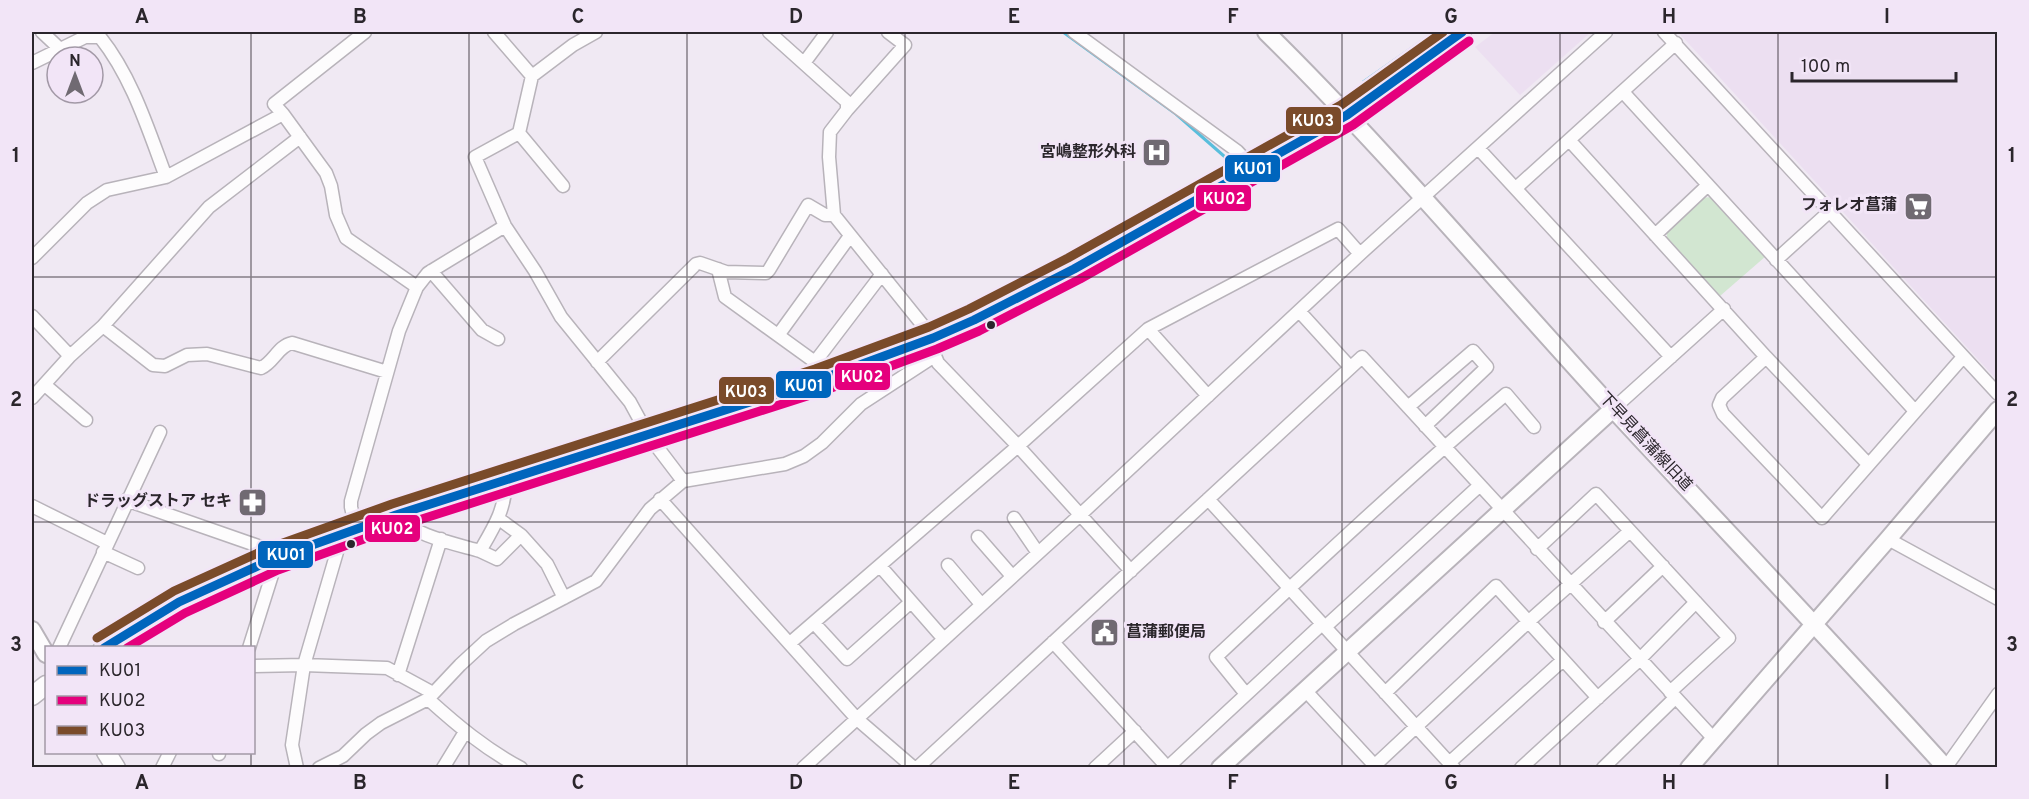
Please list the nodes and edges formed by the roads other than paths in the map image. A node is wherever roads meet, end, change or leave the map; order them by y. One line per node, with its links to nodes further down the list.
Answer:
1 (42, 32): 15 (street)
2 (365, 32): 21 (street)
3 (494, 32): 18 (street)
4 (596, 32): 18 (street)
5 (769, 32): 17 (street)
6 (827, 32): 17 (street)
7 (888, 32): 20 (street)
8 (1074, 32): 27 (street)
9 (1266, 32): 22 (street, 下早見菖蒲線旧道)
10 (1462, 32): 22 (main road)
11 (1606, 32): 26 (street)
12 (1664, 32): 14 (street)
13 (100, 34): 16 (street); 28 (street)
14 (1676, 43): 19 (street); 33 (street)
15 (55, 45)
16 (70, 45)
17 (804, 63): 20 (street)
18 (532, 76): 23 (street)
19 (1623, 92): 25 (street); 29 (street)
20 (847, 110): 34 (street)
21 (284, 114): 24 (street); 28 (street)
22 (1347, 115): 27 (main road); 32 (street, 下早見菖蒲線旧道)
23 (519, 133): 30 (street); 35 (street)
24 (300, 137): 44 (street); 48 (street)
25 (1570, 141): 31 (street); 36 (street)
26 (1478, 148): 31 (street); 32 (street)
27 (1253, 168): 52 (main road)
28 (166, 177): 39 (street)
29 (1708, 185): 36 (street); 40 (street)
30 (562, 186)
31 (1516, 188): 54 (street)
32 (1422, 198): 38 (street); 66 (street, 下早見菖蒲線旧道)
33 (1829, 212): 40 (street); 56 (street)
34 (834, 215): 37 (street); 41 (street)
35 (505, 226): 42 (street); 57 (street)
36 (1655, 235): 45 (street)
37 (850, 236): 43 (street); 50 (street)
38 (1360, 254): 46 (street); 49 (street)
39 (32, 258)
40 (1776, 260): 68 (street)
41 (718, 269): 50 (street); 57 (street)
42 (431, 271): 44 (street); 51 (street)
43 (882, 274): 52 (street); 59 (street)
44 (417, 287): 60 (street)
45 (1724, 309): 54 (street); 55 (street)
46 (1299, 311): 58 (street); 63 (street)
47 (32, 316): 53 (street)
48 (103, 326): 53 (street); 60 (street)
49 (1148, 329): 63 (street); 74 (street)
50 (779, 334): 59 (street)
51 (498, 339)
52 (933, 345): 59 (main road); 74 (street); 78 (street)
53 (70, 356): 61 (street)
54 (1671, 357): 66 (street)
55 (1766, 357): 76 (street); 76 (street)
56 (1963, 357): 62 (street); 68 (street)
57 (597, 362): 73 (street)
58 (1350, 368): 65 (street); 81 (street)
59 (817, 371): 73 (main road)
60 (387, 372): 89 (street)
61 (45, 385): 64 (street); 69 (street)
62 (1998, 393)
63 (1208, 396): 86 (street)
64 (32, 398)
65 (1408, 407): 70 (street); 70 (street)
66 (1613, 409): 84 (street); 117 (street, 下早見菖蒲線旧道)
67 (1998, 410): 95 (street)
68 (1915, 411): 76 (street)
69 (86, 420)
70 (1425, 426): 75 (street)
71 (1534, 427): 75 (street)
72 (160, 432): 82 (street)
73 (648, 435): 77 (main road); 78 (street)
74 (1018, 446): 86 (street); 102 (street)
75 (1444, 447): 79 (street); 108 (street)
76 (1868, 464)
77 (506, 481): 85 (main road); 88 (street)
78 (683, 481): 80 (street)
79 (1479, 486): 84 (street); 118 (street)
80 (660, 499): 109 (street); 122 (street)
81 (1208, 499): 105 (street); 108 (street)
82 (126, 500): 96 (street); 100 (street)
83 (32, 506): 96 (street)
84 (1501, 509): 97 (street); 127 (street)
85 (396, 515): 89 (main road); 94 (street)
86 (1080, 515): 99 (street); 105 (street)
87 (1014, 518): 99 (street)
88 (500, 519): 92 (street); 98 (street)
89 (356, 528): 91 (main road)
90 (1630, 531): 97 (street); 103 (street); 107 (street)
91 (338, 535): 100 (main road); 130 (street)
92 (521, 535): 98 (street); 109 (street)
93 (978, 537): 106 (street)
94 (441, 539): 98 (street); 132 (street)
95 (1888, 539): 110 (street); 117 (street)
96 (105, 548): 104 (street); 123 (street)
97 (1537, 549): 107 (street)
98 (480, 551)
99 (1038, 553): 106 (street)
100 (273, 559): 124 (main road); 125 (street)
101 (948, 565): 113 (street)
102 (880, 566): 111 (street); 116 (street)
103 (1663, 566): 112 (street); 115 (street)
104 (138, 568)
105 (1131, 571): 121 (street)
106 (1012, 576): 113 (street)
107 (1570, 585): 114 (street); 115 (street)
108 (1289, 588): 118 (street); 136 (street)
109 (564, 598): 140 (street)
110 (1998, 599)
111 (911, 602): 116 (street); 120 (street)
112 (1696, 602): 129 (street); 138 (street)
113 (981, 604): 120 (street)
114 (1528, 622): 128 (street); 135 (street); 143 (street)
115 (1604, 622): 129 (street)
116 (814, 623): 122 (street)
117 (1815, 624): 146 (street); 152 (street, 下早見菖蒲線旧道)
118 (1323, 625): 127 (street); 136 (street)
119 (32, 630): 126 (street)
120 (943, 638): 142 (street)
121 (1053, 642): 144 (street); 160 (street)
122 (790, 643): 142 (street)
123 (60, 646)
124 (106, 646)
125 (250, 646)
126 (45, 652)
127 (1347, 652): 134 (street); 135 (street)
128 (1563, 660): 141 (street); 149 (street)
129 (1640, 660): 138 (street); 141 (street)
130 (304, 665): 131 (street); 132 (street); 155 (street)
131 (255, 666)
132 (398, 675): 140 (street)
133 (45, 686): 139 (main road)
134 (1305, 690): 151 (street); 162 (street)
135 (1385, 693): 143 (street)
136 (1246, 694): 150 (street)
137 (1998, 694): 152 (street)
138 (1673, 695): 146 (street); 164 (street)
139 (32, 696)
140 (431, 696): 145 (street); 156 (street)
141 (1598, 698): 163 (street)
142 (857, 719): 159 (street); 160 (street)
143 (1416, 727): 149 (street); 151 (street)
144 (1135, 731): 150 (street); 161 (street)
145 (465, 732): 157 (street); 158 (street)
146 (1714, 739): 165 (street)
147 (107, 754): 153 (main road)
148 (169, 754): 154 (street)
149 (1452, 765)
150 (1168, 767)
151 (1375, 767)
152 (1946, 767)
153 (116, 768)
154 (162, 768)
155 (297, 768)
156 (319, 768)
157 (443, 768)
158 (520, 768)
159 (803, 768)
160 (916, 768)
161 (1095, 768)
162 (1220, 768)
163 (1521, 768)
164 (1603, 768)
165 (1689, 768)

